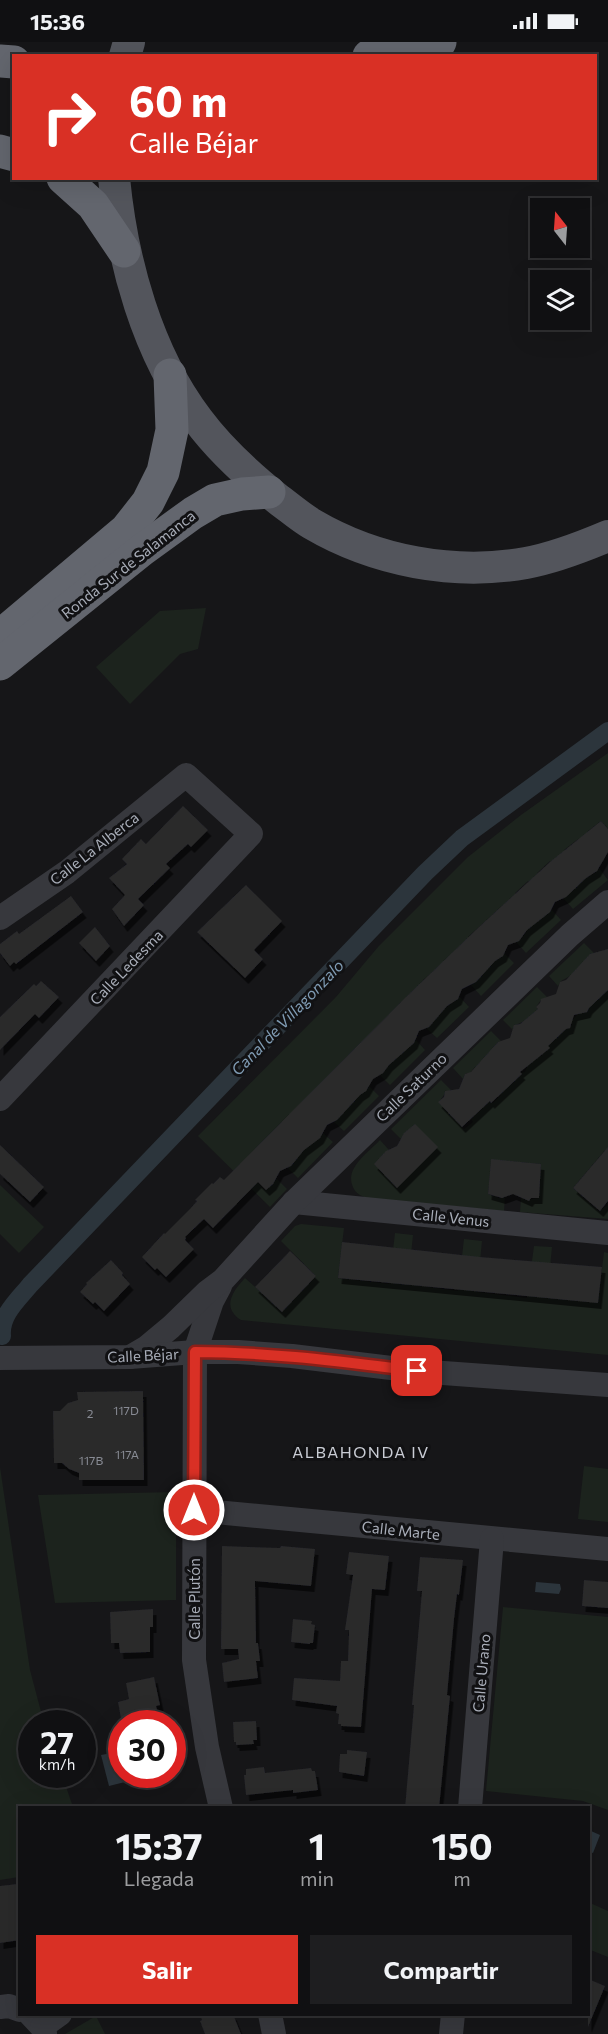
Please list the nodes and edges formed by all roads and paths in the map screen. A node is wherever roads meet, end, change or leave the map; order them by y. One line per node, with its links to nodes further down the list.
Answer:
1 (440, 42): 2 (highway)
2 (379, 54)
3 (65, 180): 5 (highway)
4 (114, 180): 5 (main road)
5 (124, 251): 6 (main road)
6 (170, 375): 7 (main road); 9 (highway, Ronda Sur de Salamanca)
7 (269, 492): 8 (main road); 10 (highway, Ronda Sur de Salamanca)
8 (608, 536)
9 (0, 636)
10 (0, 664)
11 (186, 775): 13 (street, Calle La Alberca); 14 (street, Calle Ledesma)
12 (608, 902): 15 (street, Calle Saturno)
13 (0, 918)
14 (0, 1099)
15 (294, 1202): 16 (street, Calle Venus); 17 (street, Calle Saturno)
16 (608, 1233)
17 (202, 1307): 18 (street, Calle Saturno); 19 (street); 20 (street, Calle Saturno)
18 (195, 1352): 19 (street, Calle Béjar); 20 (street, Calle Béjar); 23 (street, Calle Plutón)
19 (238, 1352): 22 (street, Calle Béjar)
20 (130, 1357): 21 (street, Calle Béjar)
21 (0, 1358)
22 (608, 1385)
23 (194, 1510): 24 (street, Calle Marte); 26 (street, Calle Plutón)
24 (492, 1539): 25 (street, Calle Marte); 27 (street, Calle Urano)
25 (608, 1549)
26 (221, 1806)
27 (470, 1806)
28 (0, 2007): 29 (street)
29 (18, 2009)
30 (270, 2016): 32 (street)
31 (453, 2016): 33 (street)
32 (274, 2034)
33 (451, 2034)

